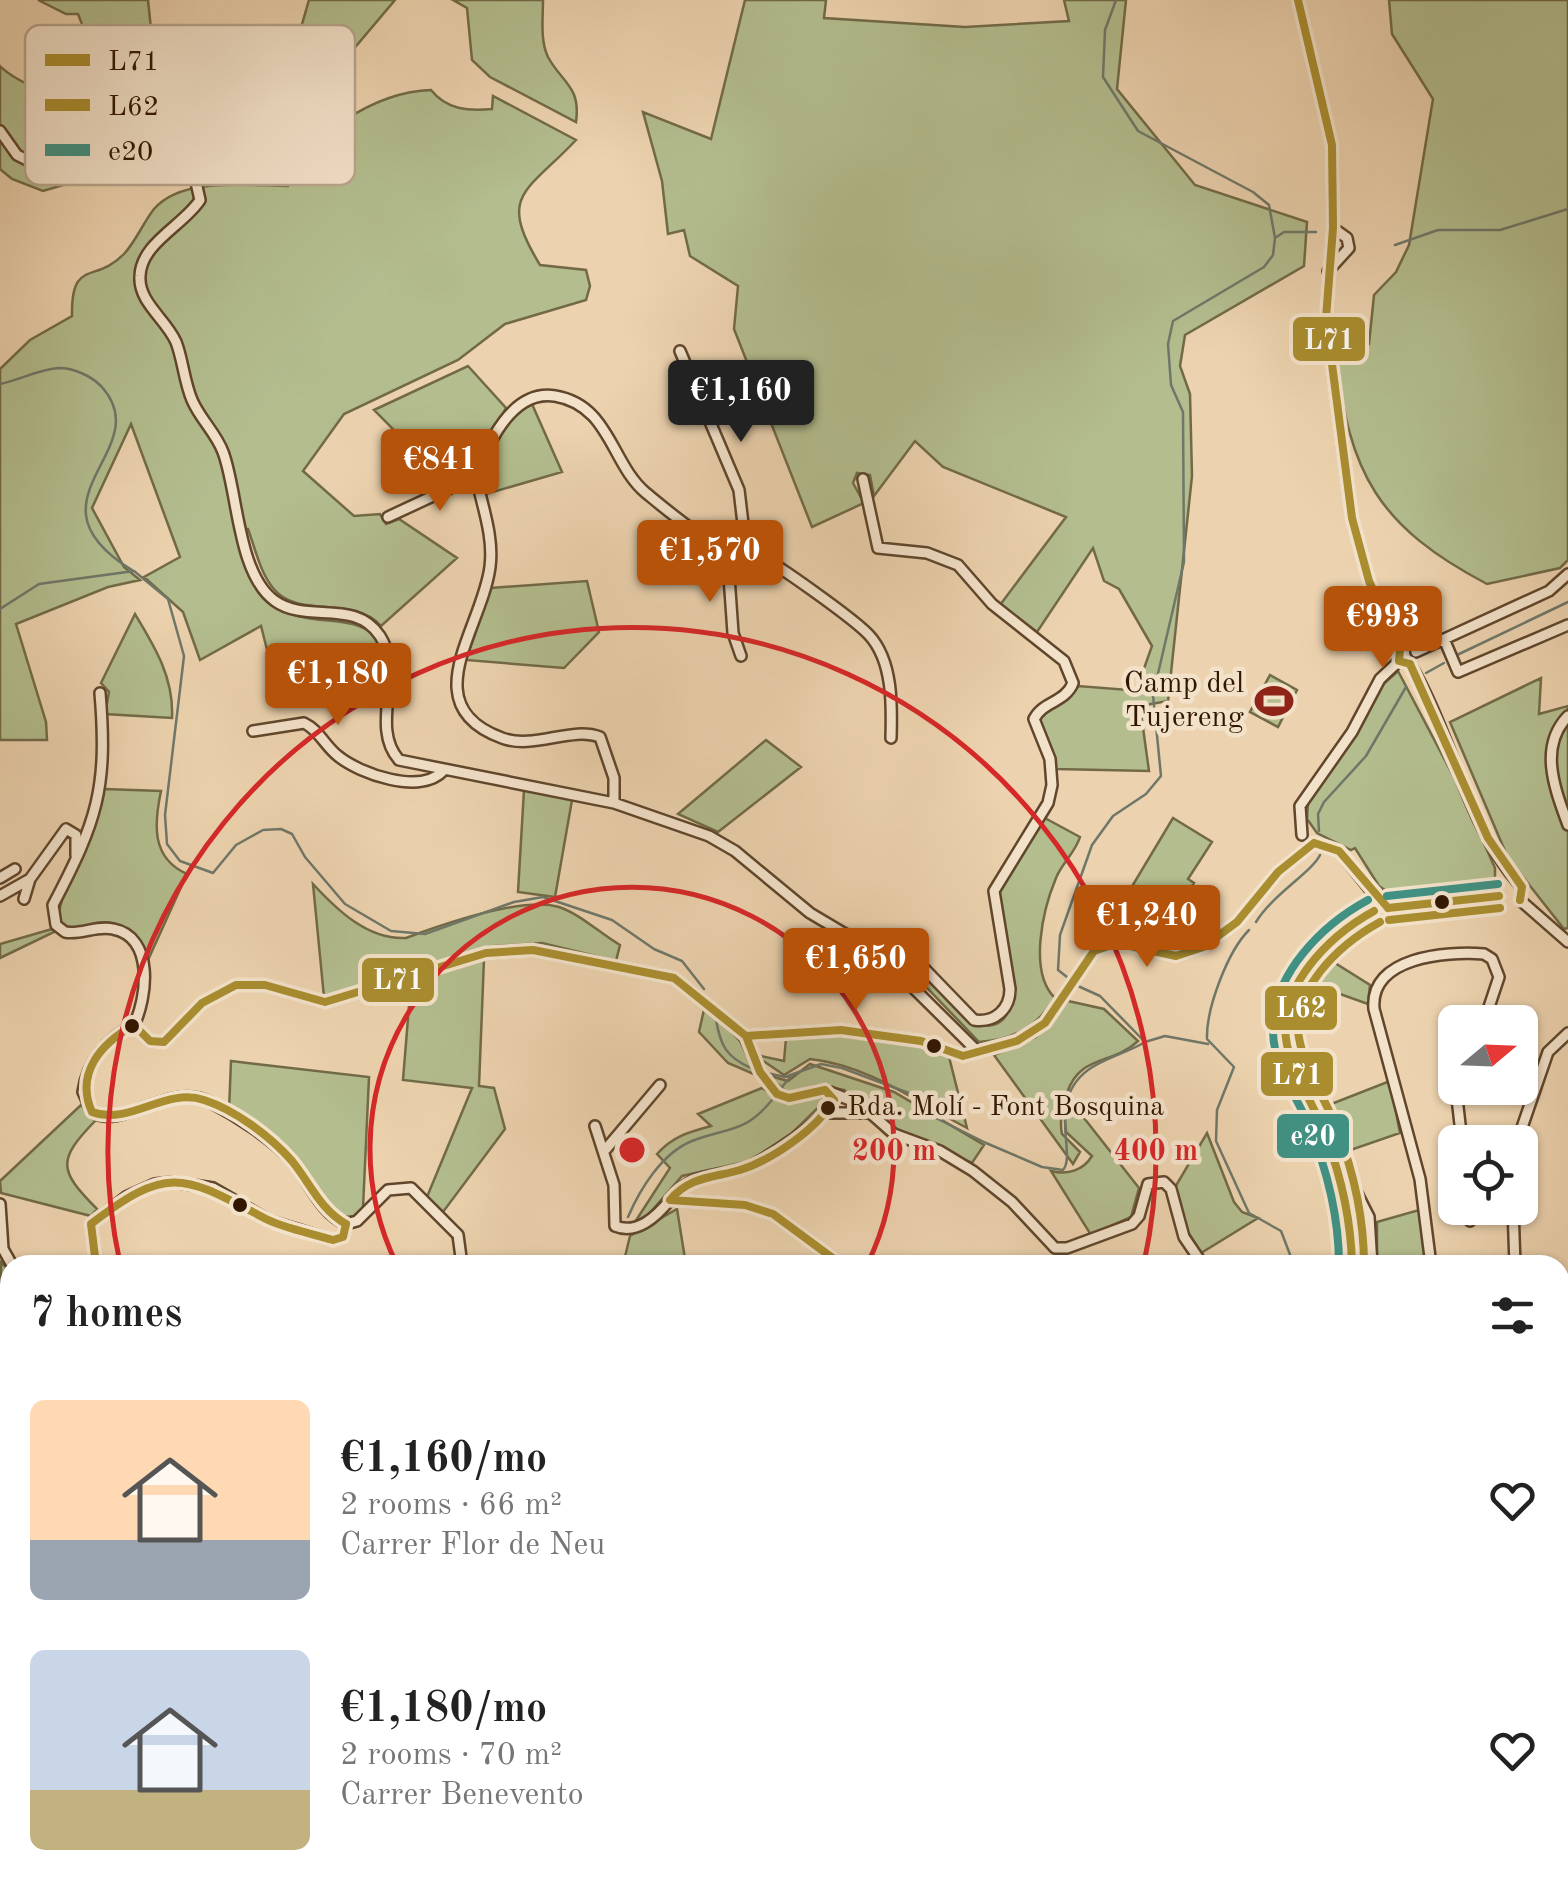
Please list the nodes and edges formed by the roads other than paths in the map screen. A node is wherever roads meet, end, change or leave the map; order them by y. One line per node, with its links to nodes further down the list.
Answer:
1 (1298, 0): 5 (street)
2 (0, 131): 3 (street)
3 (25, 159)
4 (197, 185): 25 (street)
5 (1333, 228): 6 (street); 6 (street)
6 (1328, 270): 16 (street)
7 (680, 351): 12 (street)
8 (476, 476): 10 (street); 11 (street); 26 (street)
9 (863, 479): 42 (street)
10 (388, 517)
11 (727, 548): 12 (street); 18 (street)
12 (746, 549): 24 (street)
13 (1568, 574): 15 (street)
14 (1568, 625): 15 (street)
15 (1444, 639): 17 (street)
16 (1400, 648): 17 (street); 19 (street)
17 (1416, 652): 20 (street)
18 (740, 656)
19 (1399, 660): 20 (street); 28 (street)
20 (1410, 664): 35 (street)
21 (100, 693): 31 (street)
22 (1568, 716): 27 (street)
23 (253, 730): 25 (street)
24 (891, 738)
25 (443, 771): 26 (street)
26 (614, 803): 42 (street)
27 (1568, 824)
28 (1302, 835): 29 (street); 30 (street)
29 (1314, 843): 30 (street); 40 (street)
30 (1302, 848): 47 (street)
31 (75, 864): 34 (street); 44 (street)
32 (15, 869): 33 (street)
33 (0, 878)
34 (30, 879): 36 (street); 38 (street)
35 (1511, 880): 37 (street); 39 (street)
36 (0, 896)
37 (1499, 896): 39 (street); 40 (street)
38 (24, 899)
39 (1520, 900): 41 (street)
40 (1380, 906): 54 (main road)
41 (1568, 942)
42 (894, 966): 47 (street)
43 (1490, 1005): 67 (street)
44 (134, 1025): 46 (street); 58 (street)
45 (1568, 1032): 52 (street)
46 (746, 1036): 47 (street); 49 (street)
47 (976, 1051)
48 (660, 1085): 55 (street)
49 (830, 1092): 50 (street); 51 (street)
50 (826, 1113): 51 (street); 56 (street)
51 (872, 1117): 64 (street)
52 (1523, 1125)
53 (594, 1126): 55 (street)
54 (1328, 1143): 65 (main road); 66 (street)
55 (606, 1150): 56 (street)
56 (670, 1200): 63 (street)
57 (0, 1204): 60 (street)
58 (346, 1224): 61 (street); 62 (street)
59 (1513, 1225): 68 (street)
60 (7, 1255)
61 (95, 1255)
62 (461, 1255)
63 (828, 1255)
64 (1196, 1255)
65 (1352, 1255)
66 (1371, 1255)
67 (1429, 1255)
68 (1514, 1255)
69 (467, 1897): 70 (street)
70 (482, 1897)

